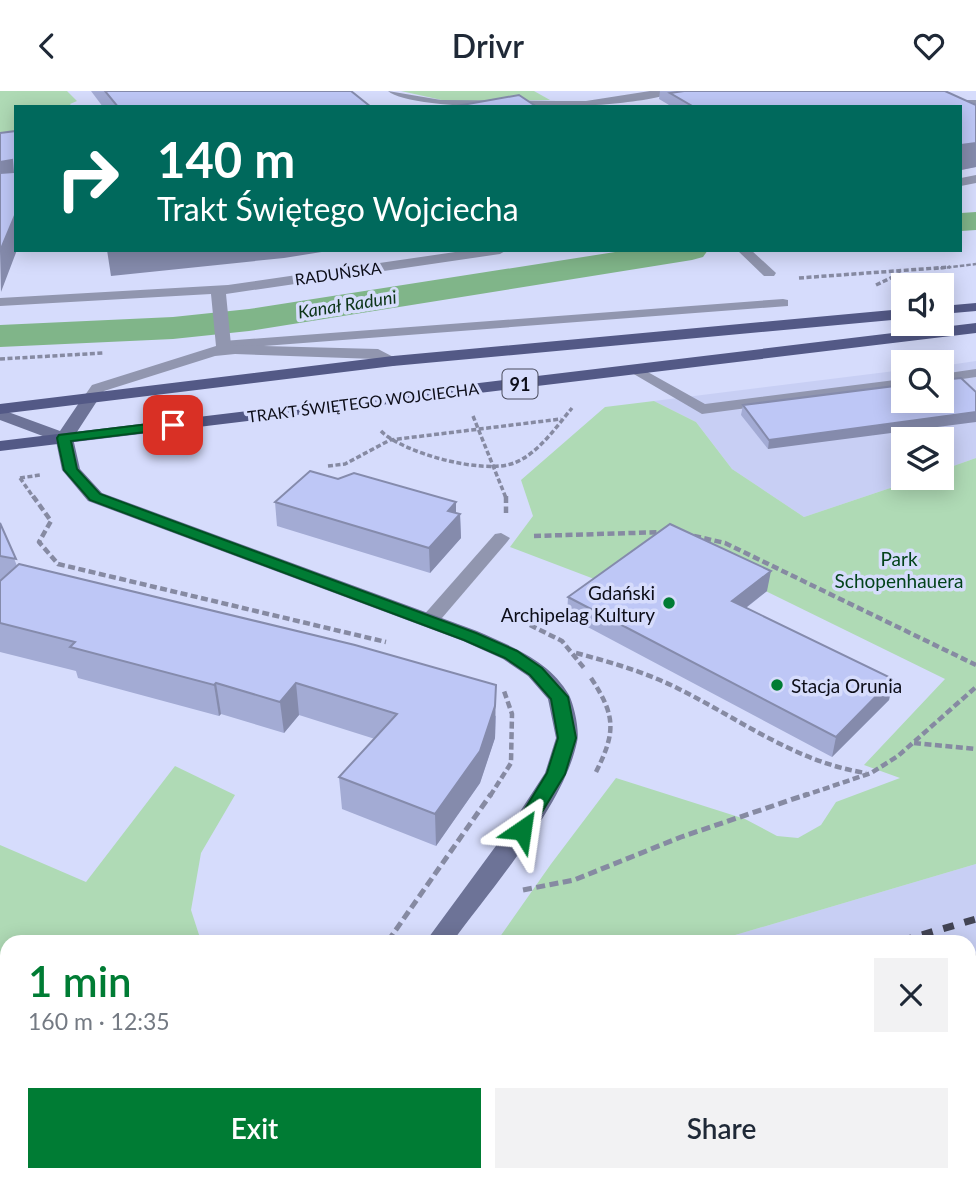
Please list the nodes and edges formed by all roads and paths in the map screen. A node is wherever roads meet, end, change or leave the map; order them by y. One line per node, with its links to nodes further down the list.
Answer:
1 (393, 91): 2 (lane)
2 (670, 91)
3 (912, 91): 4 (lane)
4 (976, 103)
5 (486, 252): 10 (street, RADUŃSKA)
6 (748, 254): 8 (lane)
7 (976, 264): 9 (path)
8 (769, 273)
9 (788, 278)
10 (218, 290): 11 (street, RADUŃSKA); 17 (street)
11 (0, 302)
12 (783, 303): 17 (lane)
13 (976, 307): 14 (main road)
14 (954, 309)
15 (891, 315): 18 (main road, TRAKT ŚWIĘTEGO WOJCIECHA / 91)
16 (975, 332): 19 (main road, TRAKT ŚWIĘTEGO WOJCIECHA / 91)
17 (223, 344): 18 (street); 23 (street)
18 (393, 361): 23 (main road, TRAKT ŚWIĘTEGO WOJCIECHA / 91)
19 (638, 370): 22 (lane); 29 (main road, TRAKT ŚWIĘTEGO WOJCIECHA / 91)
20 (976, 373): 21 (lane)
21 (954, 376)
22 (891, 385)
23 (91, 398): 25 (main road, TRAKT ŚWIĘTEGO WOJCIECHA / 91); 29 (street)
24 (579, 399): 26 (path)
25 (0, 412): 29 (street)
26 (562, 418): 28 (path); 33 (path)
27 (374, 425): 30 (path)
28 (478, 429): 30 (path); 33 (path)
29 (64, 438): 31 (main road, TRAKT ŚWIĘTEGO WOJCIECHA / 91); 39 (street)
30 (390, 440): 32 (path); 33 (path)
31 (0, 446)
32 (328, 466)
33 (495, 468): 35 (path)
34 (20, 478): 40 (path)
35 (506, 496)
36 (678, 534): 38 (path)
37 (691, 535): 42 (path)
38 (501, 538): 39 (lane)
39 (429, 621): 50 (street)
40 (390, 643)
41 (574, 652): 47 (path)
42 (976, 664)
43 (498, 684): 49 (path)
44 (976, 687): 45 (path)
45 (914, 743): 46 (path); 47 (path)
46 (976, 749)
47 (871, 773): 48 (path)
48 (515, 890)
49 (392, 935)
50 (443, 935)

